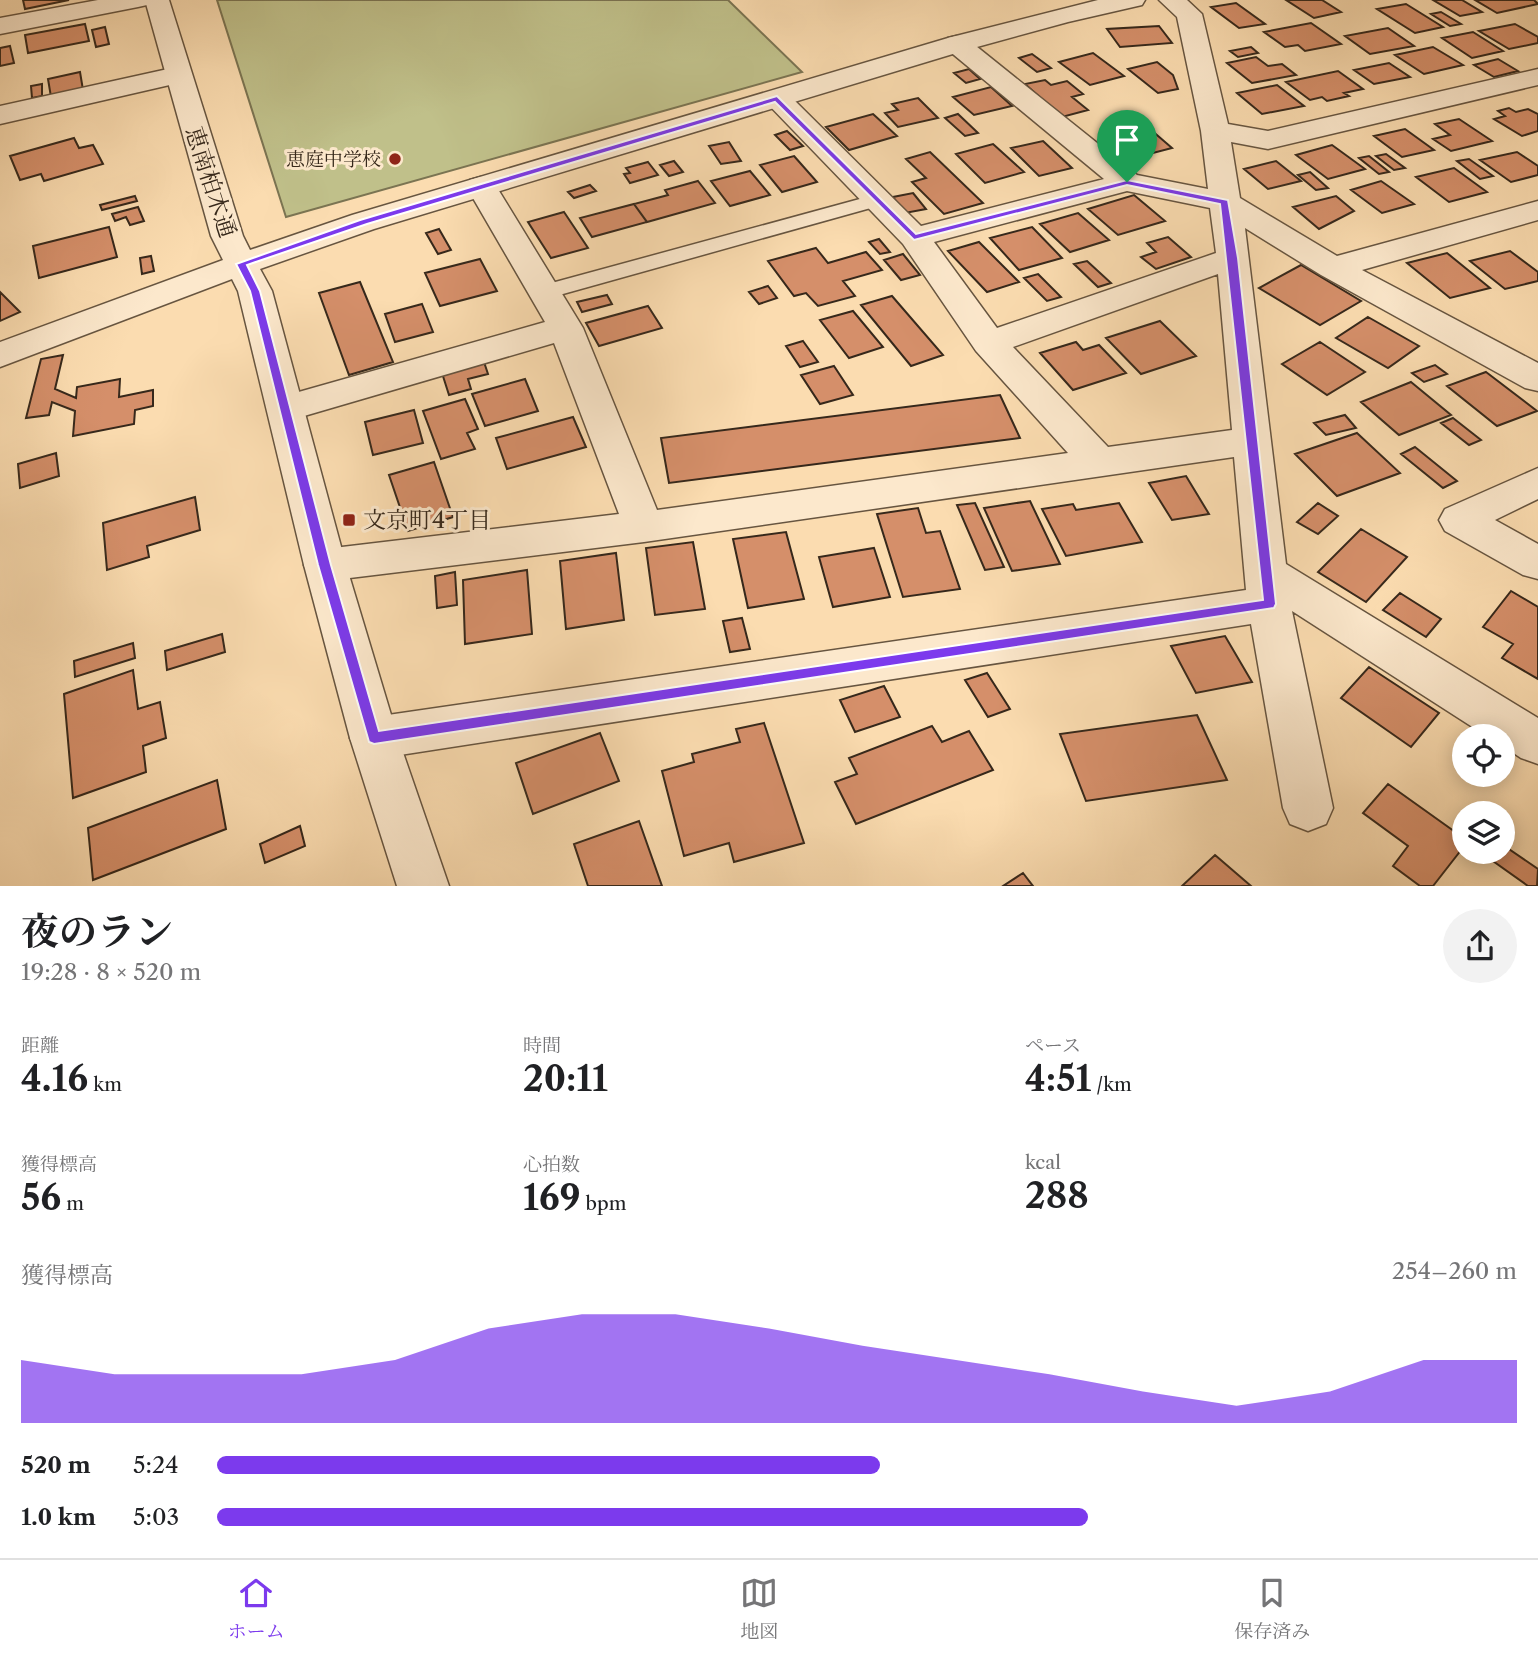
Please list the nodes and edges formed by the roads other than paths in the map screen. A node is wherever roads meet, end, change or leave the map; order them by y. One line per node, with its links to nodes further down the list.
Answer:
1 (138, 0): 5 (street)
2 (157, 0): 7 (street, 恵南柏木通)
3 (1133, 0): 6 (street)
4 (1171, 0): 11 (street)
5 (0, 26)
6 (957, 44): 9 (street); 12 (street)
7 (177, 75): 10 (street); 19 (street, 恵南柏木通)
8 (1538, 77): 11 (street)
9 (777, 99): 13 (street); 14 (street)
10 (0, 115)
11 (1215, 131): 15 (street)
12 (1127, 182): 15 (street); 17 (street)
13 (481, 186): 19 (street); 21 (street)
14 (878, 200): 17 (street); 21 (lane)
15 (1225, 202): 18 (street); 20 (street)
16 (1538, 211): 20 (street)
17 (914, 237): 23 (street)
18 (1233, 258): 23 (street); 27 (street)
19 (241, 264): 24 (street); 26 (street, 恵南柏木通)
20 (1333, 268): 25 (street)
21 (545, 292): 22 (street)
22 (566, 328): 26 (street); 30 (street)
23 (989, 343): 28 (street)
24 (0, 355)
25 (1538, 379)
26 (286, 408): 32 (street, 恵南柏木通)
27 (1252, 441): 28 (street); 33 (street)
28 (1099, 462): 30 (street)
29 (1538, 482): 31 (street)
30 (644, 527): 32 (street)
31 (1538, 564)
32 (325, 565): 34 (street, 恵南柏木通)
33 (1268, 589): 34 (street); 35 (street); 36 (street)
34 (374, 738): 37 (street, 恵南柏木通)
35 (1538, 743)
36 (1308, 808)
37 (423, 886)

